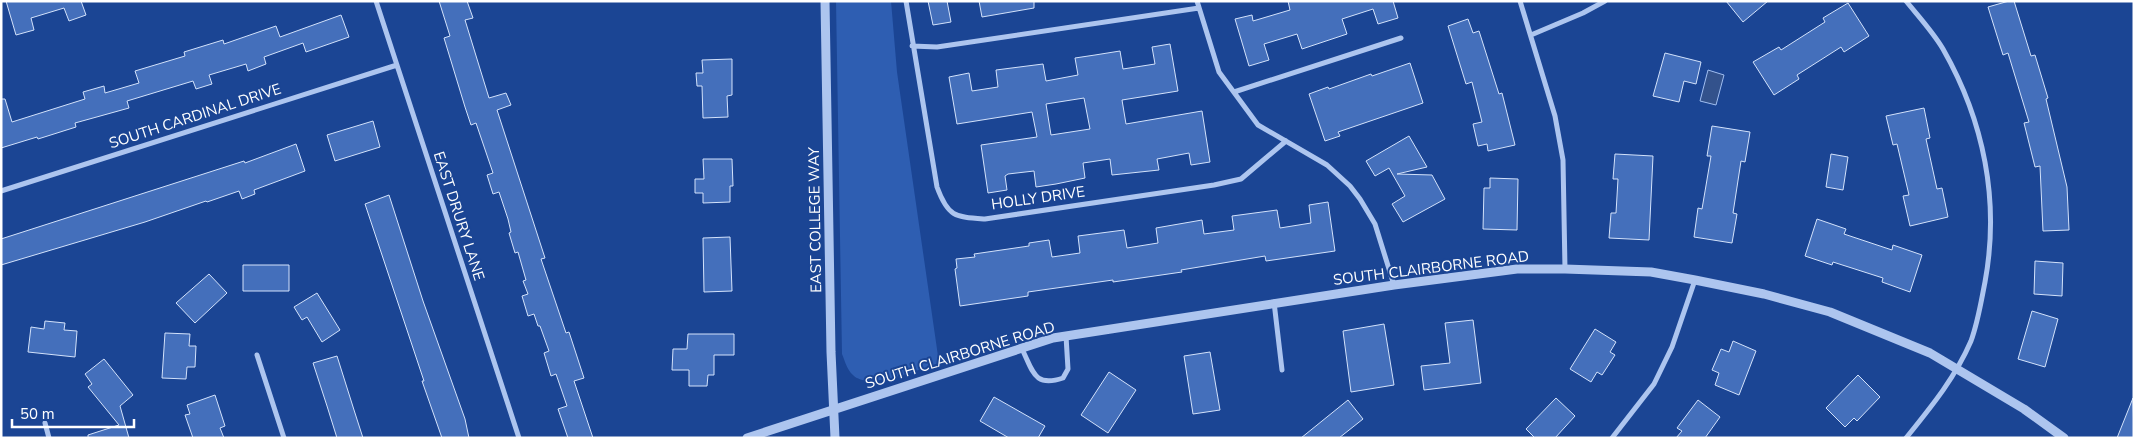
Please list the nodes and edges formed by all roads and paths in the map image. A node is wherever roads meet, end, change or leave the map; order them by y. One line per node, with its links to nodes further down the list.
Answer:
1 (376, 1): 12 (street, EAST DRURY LANE)
2 (825, 1): 25 (street, EAST COLLEGE WAY)
3 (906, 1): 11 (street, HOLLY DRIVE)
4 (1197, 1): 8 (street)
5 (1520, 1): 9 (street)
6 (1605, 1): 9 (street)
7 (1906, 1): 23 (street)
8 (1199, 8): 11 (street); 13 (street)
9 (1531, 35): 16 (street)
10 (1401, 38): 13 (street)
11 (912, 46): 14 (street, HOLLY DRIVE)
12 (397, 65): 15 (street, SOUTH CARDINAL DRIVE); 29 (street, EAST DRURY LANE)
13 (1234, 92): 14 (street)
14 (1286, 141): 18 (street)
15 (1, 191)
16 (1565, 269): 17 (street, SOUTH CLAIRBORNE ROAD); 18 (street, SOUTH CLAIRBORNE ROAD)
17 (1695, 280): 23 (street, SOUTH CLAIRBORNE ROAD); 32 (street)
18 (1394, 285): 19 (street, SOUTH CLAIRBORNE ROAD)
19 (1274, 302): 20 (street, SOUTH CLAIRBORNE ROAD); 24 (street)
20 (1066, 336): 21 (street, SOUTH CLAIRBORNE ROAD); 21 (street)
21 (1022, 349): 25 (street, SOUTH CLAIRBORNE ROAD)
22 (257, 356): 28 (street)
23 (1957, 368): 33 (street); 34 (street, SOUTH CLAIRBORNE ROAD)
24 (1282, 370)
25 (833, 409): 30 (street, SOUTH CLAIRBORNE ROAD); 31 (street, EAST COLLEGE WAY)
26 (45, 423): 27 (street)
27 (50, 438)
28 (284, 438)
29 (519, 438)
30 (747, 438)
31 (835, 438)
32 (1612, 438)
33 (1906, 438)
34 (2064, 438)

